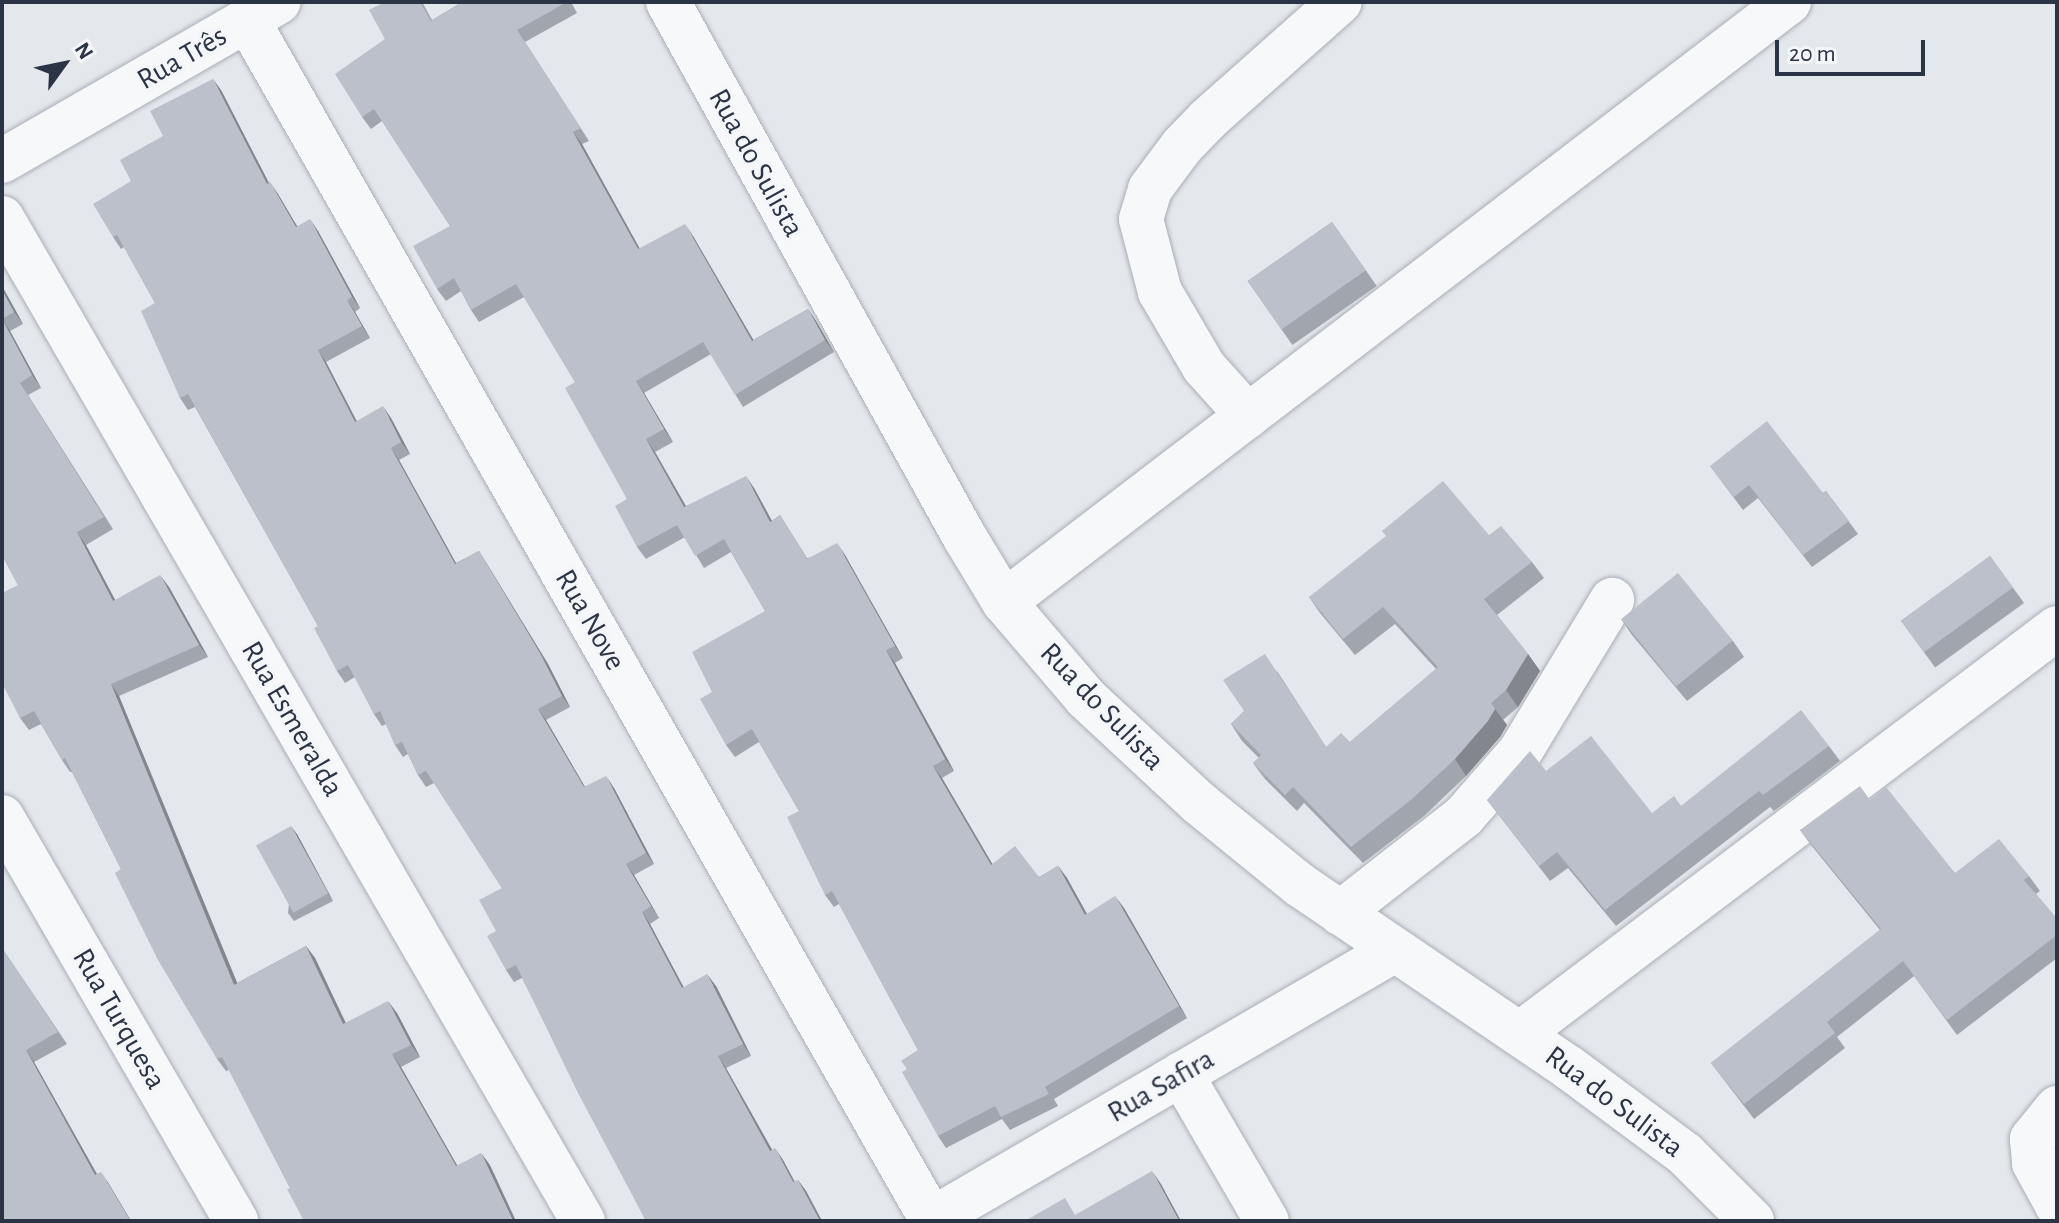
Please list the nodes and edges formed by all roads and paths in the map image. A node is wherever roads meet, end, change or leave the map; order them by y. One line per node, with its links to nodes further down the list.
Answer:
1 (668, 2): 9 (street, Rua do Sulista)
2 (1340, 2): 7 (street)
3 (1789, 2): 7 (street)
4 (263, 11): 5 (street, Rua Três); 18 (street, Rua Nove)
5 (2, 161)
6 (2, 218): 20 (street, Rua Esmeralda)
7 (1248, 416): 9 (street)
8 (1612, 600): 12 (street)
9 (1004, 602): 12 (street, Rua do Sulista)
10 (2057, 628): 14 (street)
11 (2, 817): 19 (street, Rua Turquesa)
12 (1340, 913): 13 (street, Rua do Sulista)
13 (1393, 951): 14 (street, Rua do Sulista); 15 (street, Rua Safira)
14 (1521, 1033): 22 (street, Rua do Sulista)
15 (1181, 1074): 18 (street, Rua Safira); 21 (street)
16 (2057, 1108): 17 (street)
17 (2057, 1205)
18 (930, 1220)
19 (236, 1221)
20 (583, 1221)
21 (1267, 1221)
22 (1752, 1221)

